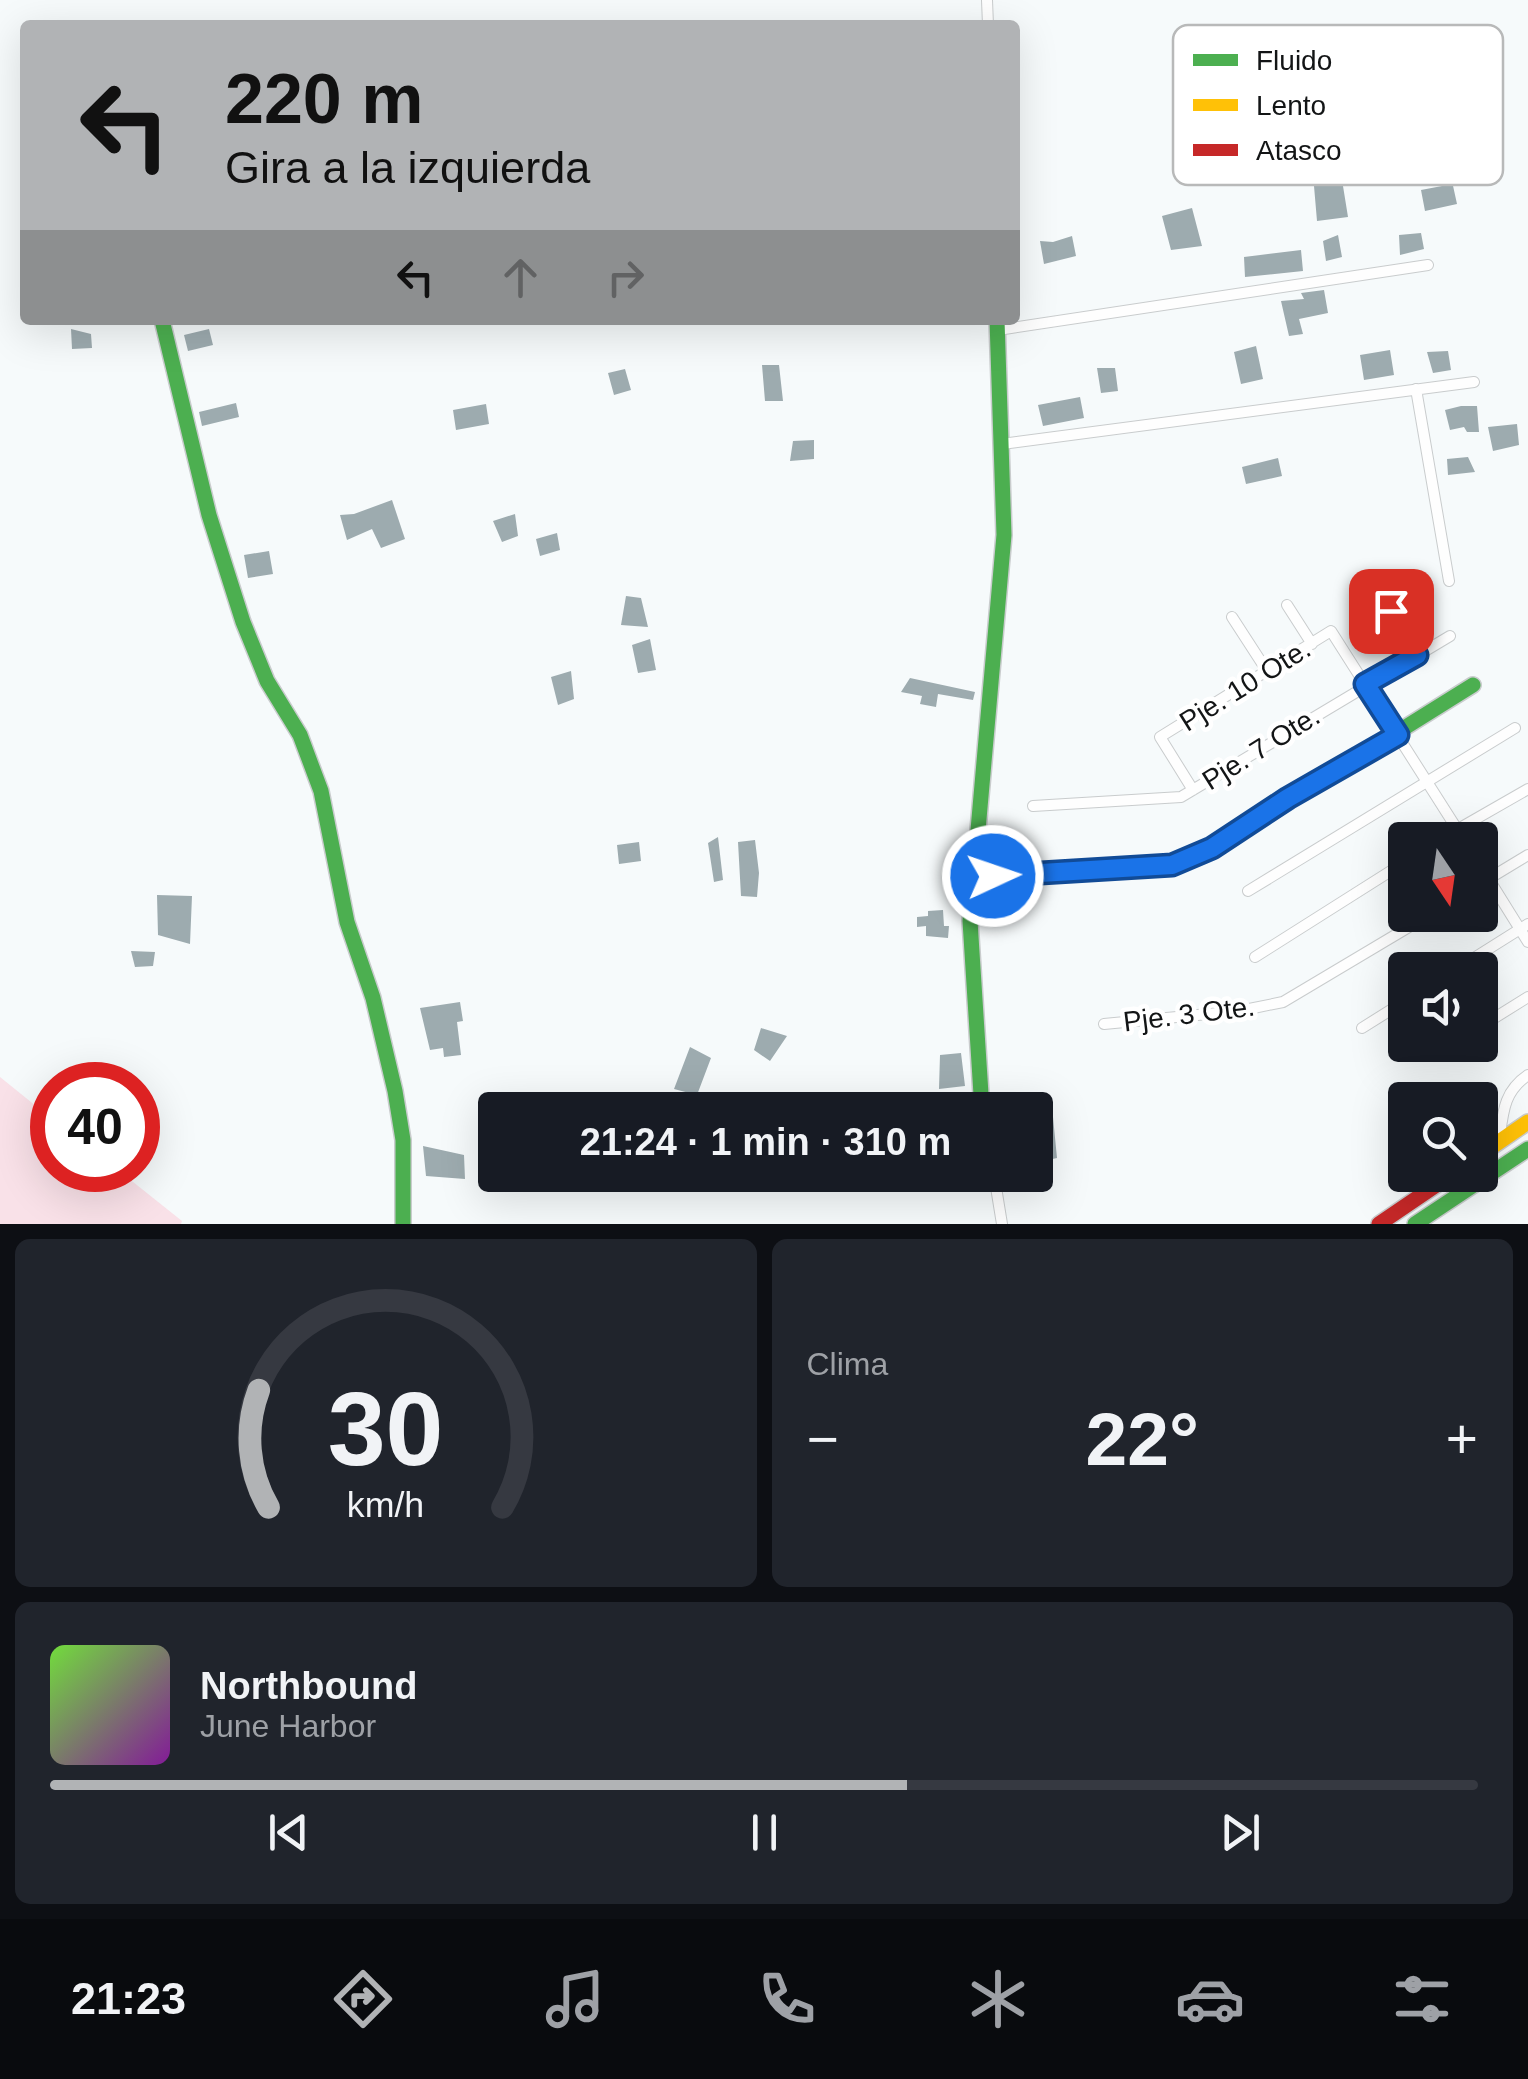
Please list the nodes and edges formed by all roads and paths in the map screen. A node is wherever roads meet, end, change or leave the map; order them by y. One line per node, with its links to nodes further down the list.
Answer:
1 (1428, 265): 2 (street)
2 (1020, 322)
3 (163, 325): 49 (street)
4 (998, 325): 7 (street)
5 (1474, 382): 6 (street)
6 (1416, 390): 7 (street); 8 (street)
7 (1002, 444): 43 (street)
8 (1449, 581)
9 (1287, 605): 13 (street)
10 (1391, 611): 14 (street)
11 (1232, 617): 15 (street)
12 (1450, 636): 14 (street, Pje. 7 Ote.)
13 (1312, 644): 15 (street, Pje. 10 Ote.); 16 (street, Pje. 10 Ote.)
14 (1417, 655): 16 (street, Pje. 7 Ote.)
15 (1266, 671): 22 (street, Pje. 10 Ote.)
16 (1365, 684): 19 (street); 22 (street, Pje. 7 Ote.)
17 (1473, 685): 19 (street)
18 (1515, 728): 20 (street)
19 (1398, 735): 20 (street); 29 (street)
20 (1428, 784): 24 (street); 30 (street)
21 (1528, 789): 25 (street)
22 (1193, 790): 23 (street, Pje. 7 Ote.)
23 (1033, 806)
24 (1453, 822)
25 (1468, 822)
26 (1528, 856): 28 (street)
27 (1388, 873): 36 (street)
28 (1498, 873)
29 (993, 876)
30 (1248, 891)
31 (1498, 897): 32 (street)
32 (1524, 927): 34 (street); 35 (street)
33 (1400, 932): 40 (street, Pje. 3 Ote.)
34 (1528, 942)
35 (1484, 952)
36 (1255, 957)
37 (1528, 997): 39 (street)
38 (1388, 1012): 41 (street)
39 (1498, 1015)
40 (1104, 1024)
41 (1362, 1028)
42 (1528, 1075): 45 (street)
43 (981, 1092)
44 (1528, 1122): 45 (street)
45 (1499, 1142)
46 (1528, 1149): 52 (street)
47 (997, 1192): 50 (street)
48 (1426, 1192): 51 (street)
49 (403, 1224)
50 (1002, 1224)
51 (1379, 1224)
52 (1415, 1224)

